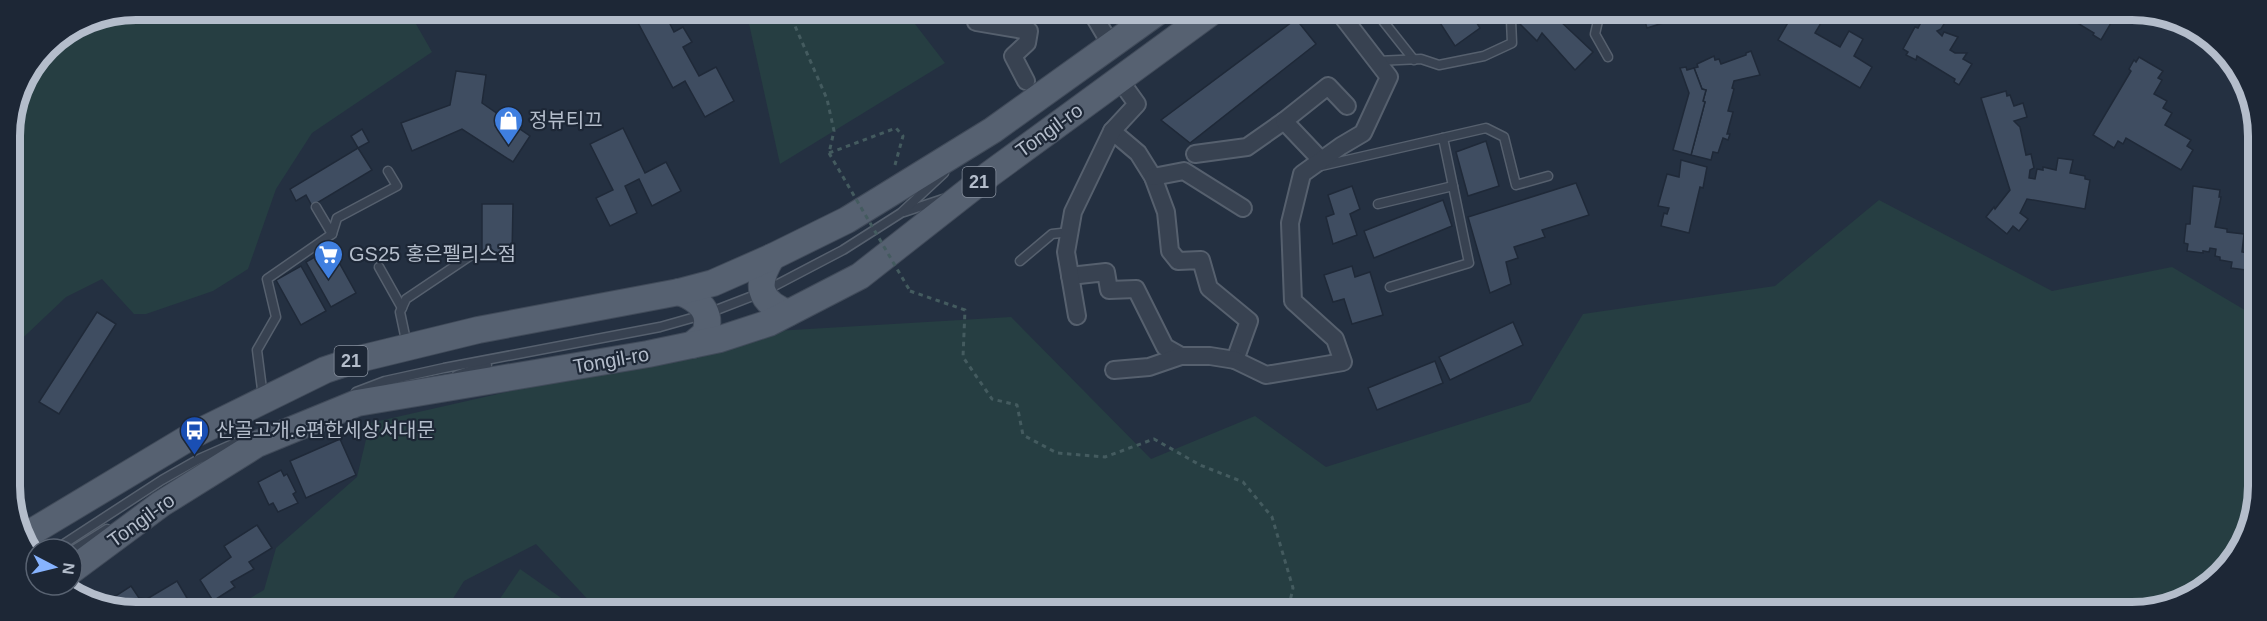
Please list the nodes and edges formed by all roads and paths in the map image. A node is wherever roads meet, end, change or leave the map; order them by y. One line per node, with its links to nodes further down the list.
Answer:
1 (792, 20): 21 (path)
2 (976, 20): 15 (street)
3 (1096, 20): 10 (street)
4 (1146, 20): 10 (main road, Tongil-ro / 21)
5 (1201, 20): 14 (main road, Tongil-ro / 21)
6 (1345, 20): 13 (street)
7 (1382, 20): 12 (lane)
8 (1511, 20): 12 (lane)
9 (1598, 20): 11 (lane)
10 (1111, 45): 18 (main road, Tongil-ro / 21)
11 (1608, 57)
12 (1414, 60): 13 (lane)
13 (1377, 61): 23 (street)
14 (1119, 79): 19 (street, Tongil-ro); 29 (main road, Tongil-ro / 21)
15 (1026, 81)
16 (1347, 106): 17 (street)
17 (1284, 121): 22 (street); 23 (street)
18 (993, 130): 33 (lane); 37 (main road, Tongil-ro / 21)
19 (1112, 131): 27 (street, Tongil-ro); 34 (street, Tongil-ro)
20 (1443, 138): 23 (lane); 26 (lane); 28 (lane)
21 (829, 153): 24 (path); 63 (path, bridge)
22 (1195, 154)
23 (1315, 164): 52 (street)
24 (892, 169)
25 (388, 171): 35 (lane)
26 (1548, 176)
27 (1153, 177): 32 (street); 52 (street, Tongil-ro)
28 (1453, 186): 30 (lane); 41 (lane)
29 (965, 193): 33 (lane); 45 (main road, Tongil-ro / 21)
30 (1378, 204)
31 (316, 207): 35 (lane)
32 (1243, 208)
33 (901, 213): 43 (lane)
34 (1070, 232): 38 (lane); 40 (street, Tongil-ro)
35 (332, 234): 56 (lane)
36 (470, 256): 44 (lane)
37 (772, 257): 42 (main road, Tongil-ro / 21); 43 (main road)
38 (1020, 261)
39 (379, 267): 44 (lane)
40 (1071, 276): 47 (street, Tongil-ro); 51 (street)
41 (1390, 287)
42 (679, 292): 46 (main road); 49 (main road, Tongil-ro / 21)
43 (763, 292): 45 (main road); 46 (lane)
44 (402, 308): 49 (lane)
45 (788, 313): 48 (main road, Tongil-ro / 21)
46 (706, 314): 48 (main road); 50 (lane)
47 (1077, 316)
48 (692, 345): 55 (main road, Tongil-ro / 21)
49 (407, 347): 56 (main road, Tongil-ro / 21)
50 (513, 356): 54 (lane); 55 (lane)
51 (1181, 356): 52 (street); 53 (street)
52 (1235, 360)
53 (1114, 370)
54 (346, 396)
55 (390, 398): 58 (main road, Tongil-ro / 21)
56 (264, 399): 59 (main road, Tongil-ro / 21)
57 (248, 437): 60 (lane)
58 (161, 504): 61 (lane); 62 (main road, Tongil-ro / 21)
59 (30, 533)
60 (74, 537)
61 (84, 544)
62 (84, 561)
63 (1290, 601)

